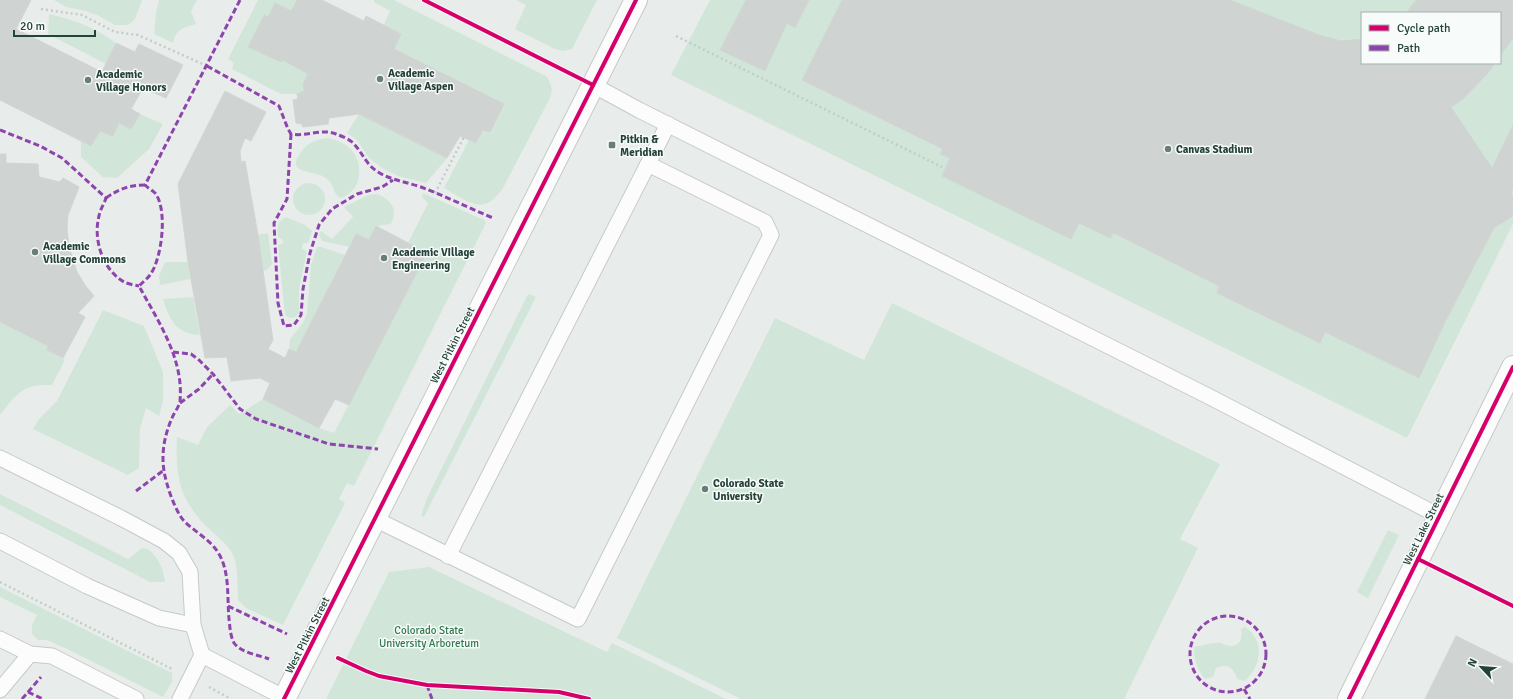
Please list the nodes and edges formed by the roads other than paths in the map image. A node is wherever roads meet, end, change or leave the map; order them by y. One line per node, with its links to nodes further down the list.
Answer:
1 (636, 0): 2 (street, West Pitkin Street)
2 (593, 85): 3 (lane); 8 (street, West Pitkin Street)
3 (668, 124): 4 (lane); 7 (lane)
4 (648, 164): 10 (lane); 10 (lane)
5 (1513, 367): 7 (street, West Lake Street)
6 (0, 458): 11 (lane)
7 (1439, 516): 19 (street, West Lake Street)
8 (375, 520): 10 (lane); 18 (street, West Pitkin Street)
9 (0, 541): 11 (lane)
10 (448, 556)
11 (193, 625): 14 (lane)
12 (0, 639): 13 (lane)
13 (30, 654): 15 (lane); 16 (lane)
14 (202, 655): 17 (lane); 18 (lane)
15 (0, 690)
16 (136, 699)
17 (180, 699)
18 (284, 699)
19 (1349, 699)

